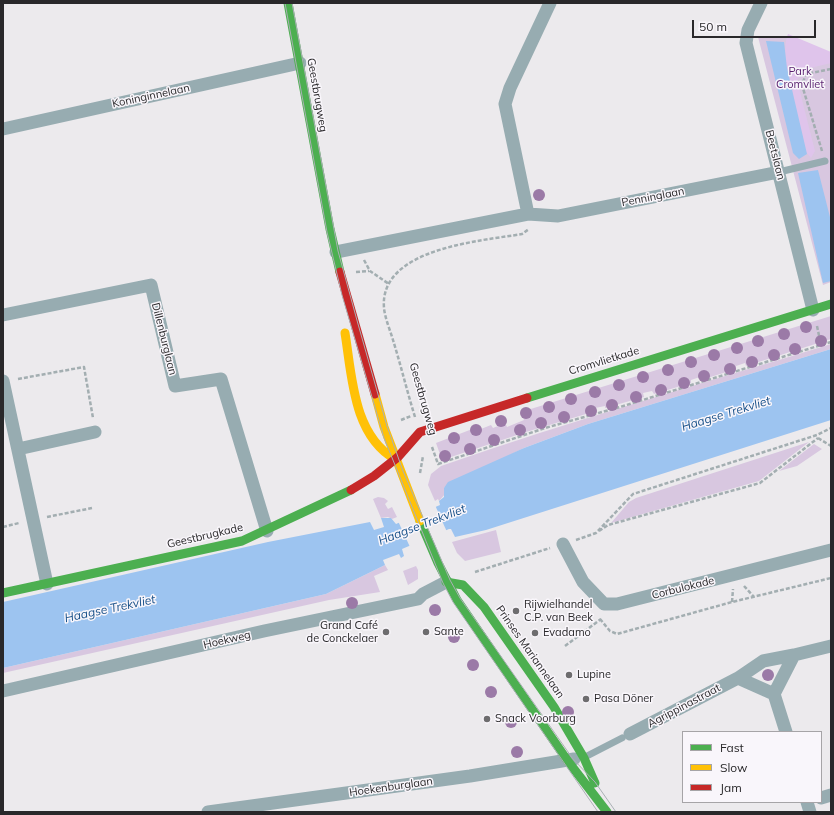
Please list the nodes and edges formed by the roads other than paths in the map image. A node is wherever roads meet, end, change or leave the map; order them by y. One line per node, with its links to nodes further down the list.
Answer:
1 (288, 3): 4 (street, Geestbrugweg)
2 (550, 3): 8 (street)
3 (761, 3): 7 (street, Beetslaan)
4 (300, 63): 5 (street, Koninginnelaan); 9 (street, Geestbrugweg)
5 (3, 129)
6 (825, 161): 7 (lane)
7 (779, 172): 8 (street, Penninglaan); 12 (street, Beetslaan)
8 (528, 214): 9 (street, Penninglaan)
9 (336, 252): 10 (street, Geestbrugweg)
10 (343, 285): 17 (street, Geestbrugweg); 17 (street, Geestbrugweg)
11 (831, 304): 12 (street, Cromvlietkade)
12 (813, 310): 17 (street, Cromvlietkade)
13 (3, 316): 18 (street, Dillenburglaan)
14 (3, 381): 16 (street)
15 (95, 432): 16 (street)
16 (18, 449): 23 (street)
17 (395, 459): 18 (street, Geestbrugkade); 20 (street, Geestbrugweg)
18 (267, 531): 23 (street, Geestbrugkade)
19 (563, 544): 21 (street, Corbulokade)
20 (432, 549): 22 (street, Prinses Mariannelaan)
21 (831, 550)
22 (446, 582): 28 (street, Hoekweg); 32 (street, Prinses Mariannelaan); 32 (street, Prinses Mariannelaan)
23 (47, 584): 24 (street, Geestbrugkade)
24 (3, 593)
25 (831, 646): 26 (street, Agrippinastraat)
26 (794, 656): 27 (street, Agrippinastraat); 29 (street)
27 (738, 678): 29 (street); 31 (street, Agrippinastraat)
28 (3, 691)
29 (774, 694): 30 (street)
30 (786, 731)
31 (626, 736): 32 (lane, Agrippinastraat)
32 (575, 759): 33 (street, Prinses Mariannelaan); 33 (street, Prinses Mariannelaan); 34 (street, Hoekenburglaan)
33 (596, 797): 35 (street, Prinses Mariannelaan)
34 (208, 812)
35 (607, 812)

